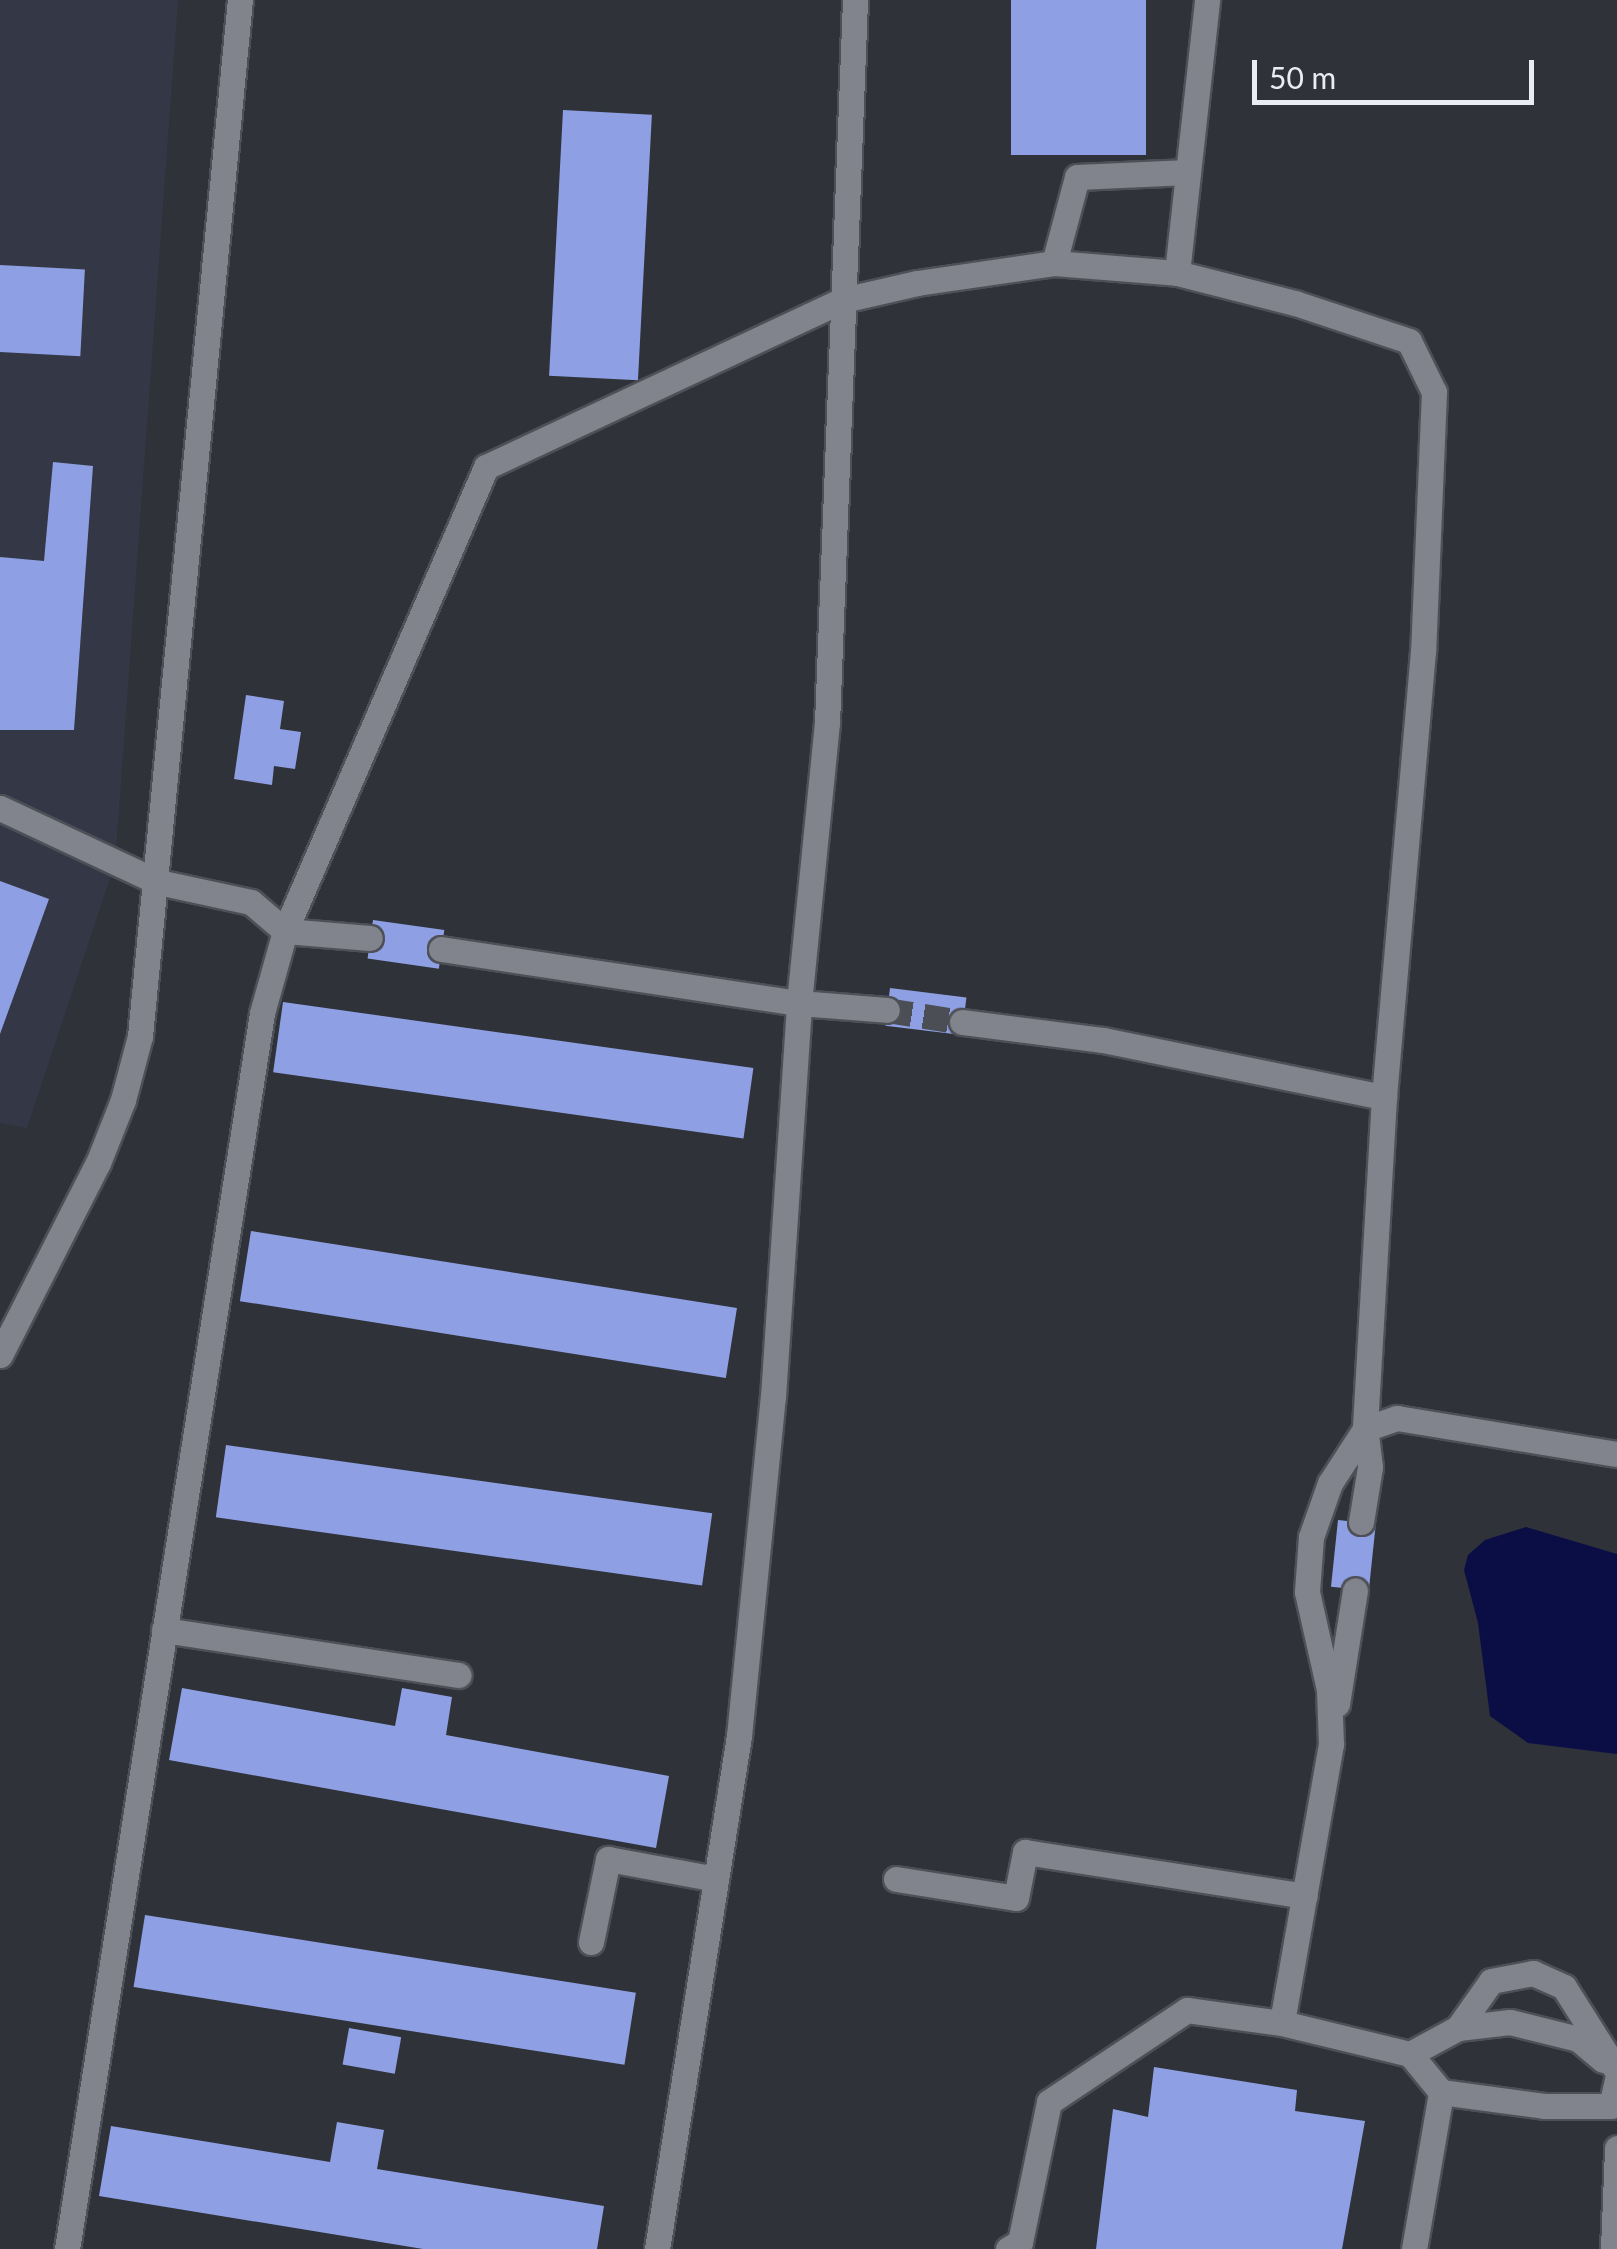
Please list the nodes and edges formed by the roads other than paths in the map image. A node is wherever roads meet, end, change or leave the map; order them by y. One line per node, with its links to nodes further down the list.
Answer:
1 (240, 0): 9 (street)
2 (855, 0): 7 (street)
3 (1206, 0): 4 (street)
4 (1188, 172): 5 (street); 6 (street)
5 (1054, 264): 6 (street); 7 (street)
6 (1178, 273): 16 (street)
7 (843, 300): 10 (street); 13 (street)
8 (0, 808): 9 (street)
9 (158, 882): 10 (street); 17 (street)
10 (285, 931): 11 (street); 22 (street)
11 (370, 938)
12 (441, 950): 13 (street)
13 (799, 1003): 14 (street); 25 (street)
14 (887, 1010)
15 (962, 1022): 16 (street)
16 (1384, 1097): 18 (street)
17 (0, 1354)
18 (1365, 1429): 19 (street); 20 (street); 24 (street)
19 (1617, 1454)
20 (1361, 1522)
21 (1355, 1590): 24 (street)
22 (164, 1630): 23 (street); 37 (street)
23 (458, 1675)
24 (1331, 1744): 27 (street)
25 (716, 1879): 28 (street); 38 (street)
26 (896, 1879): 27 (street)
27 (1305, 1896): 29 (street)
28 (591, 1942)
29 (1282, 2024): 31 (street); 39 (street)
30 (1458, 2028): 31 (street); 32 (street); 32 (street)
31 (1410, 2054): 33 (street)
32 (1617, 2074): 34 (street)
33 (1442, 2092): 34 (street); 40 (street)
34 (1612, 2106): 35 (street)
35 (1617, 2140)
36 (1617, 2148): 41 (street)
37 (67, 2249)
38 (657, 2249)
39 (1008, 2249)
40 (1414, 2249)
41 (1613, 2249)

